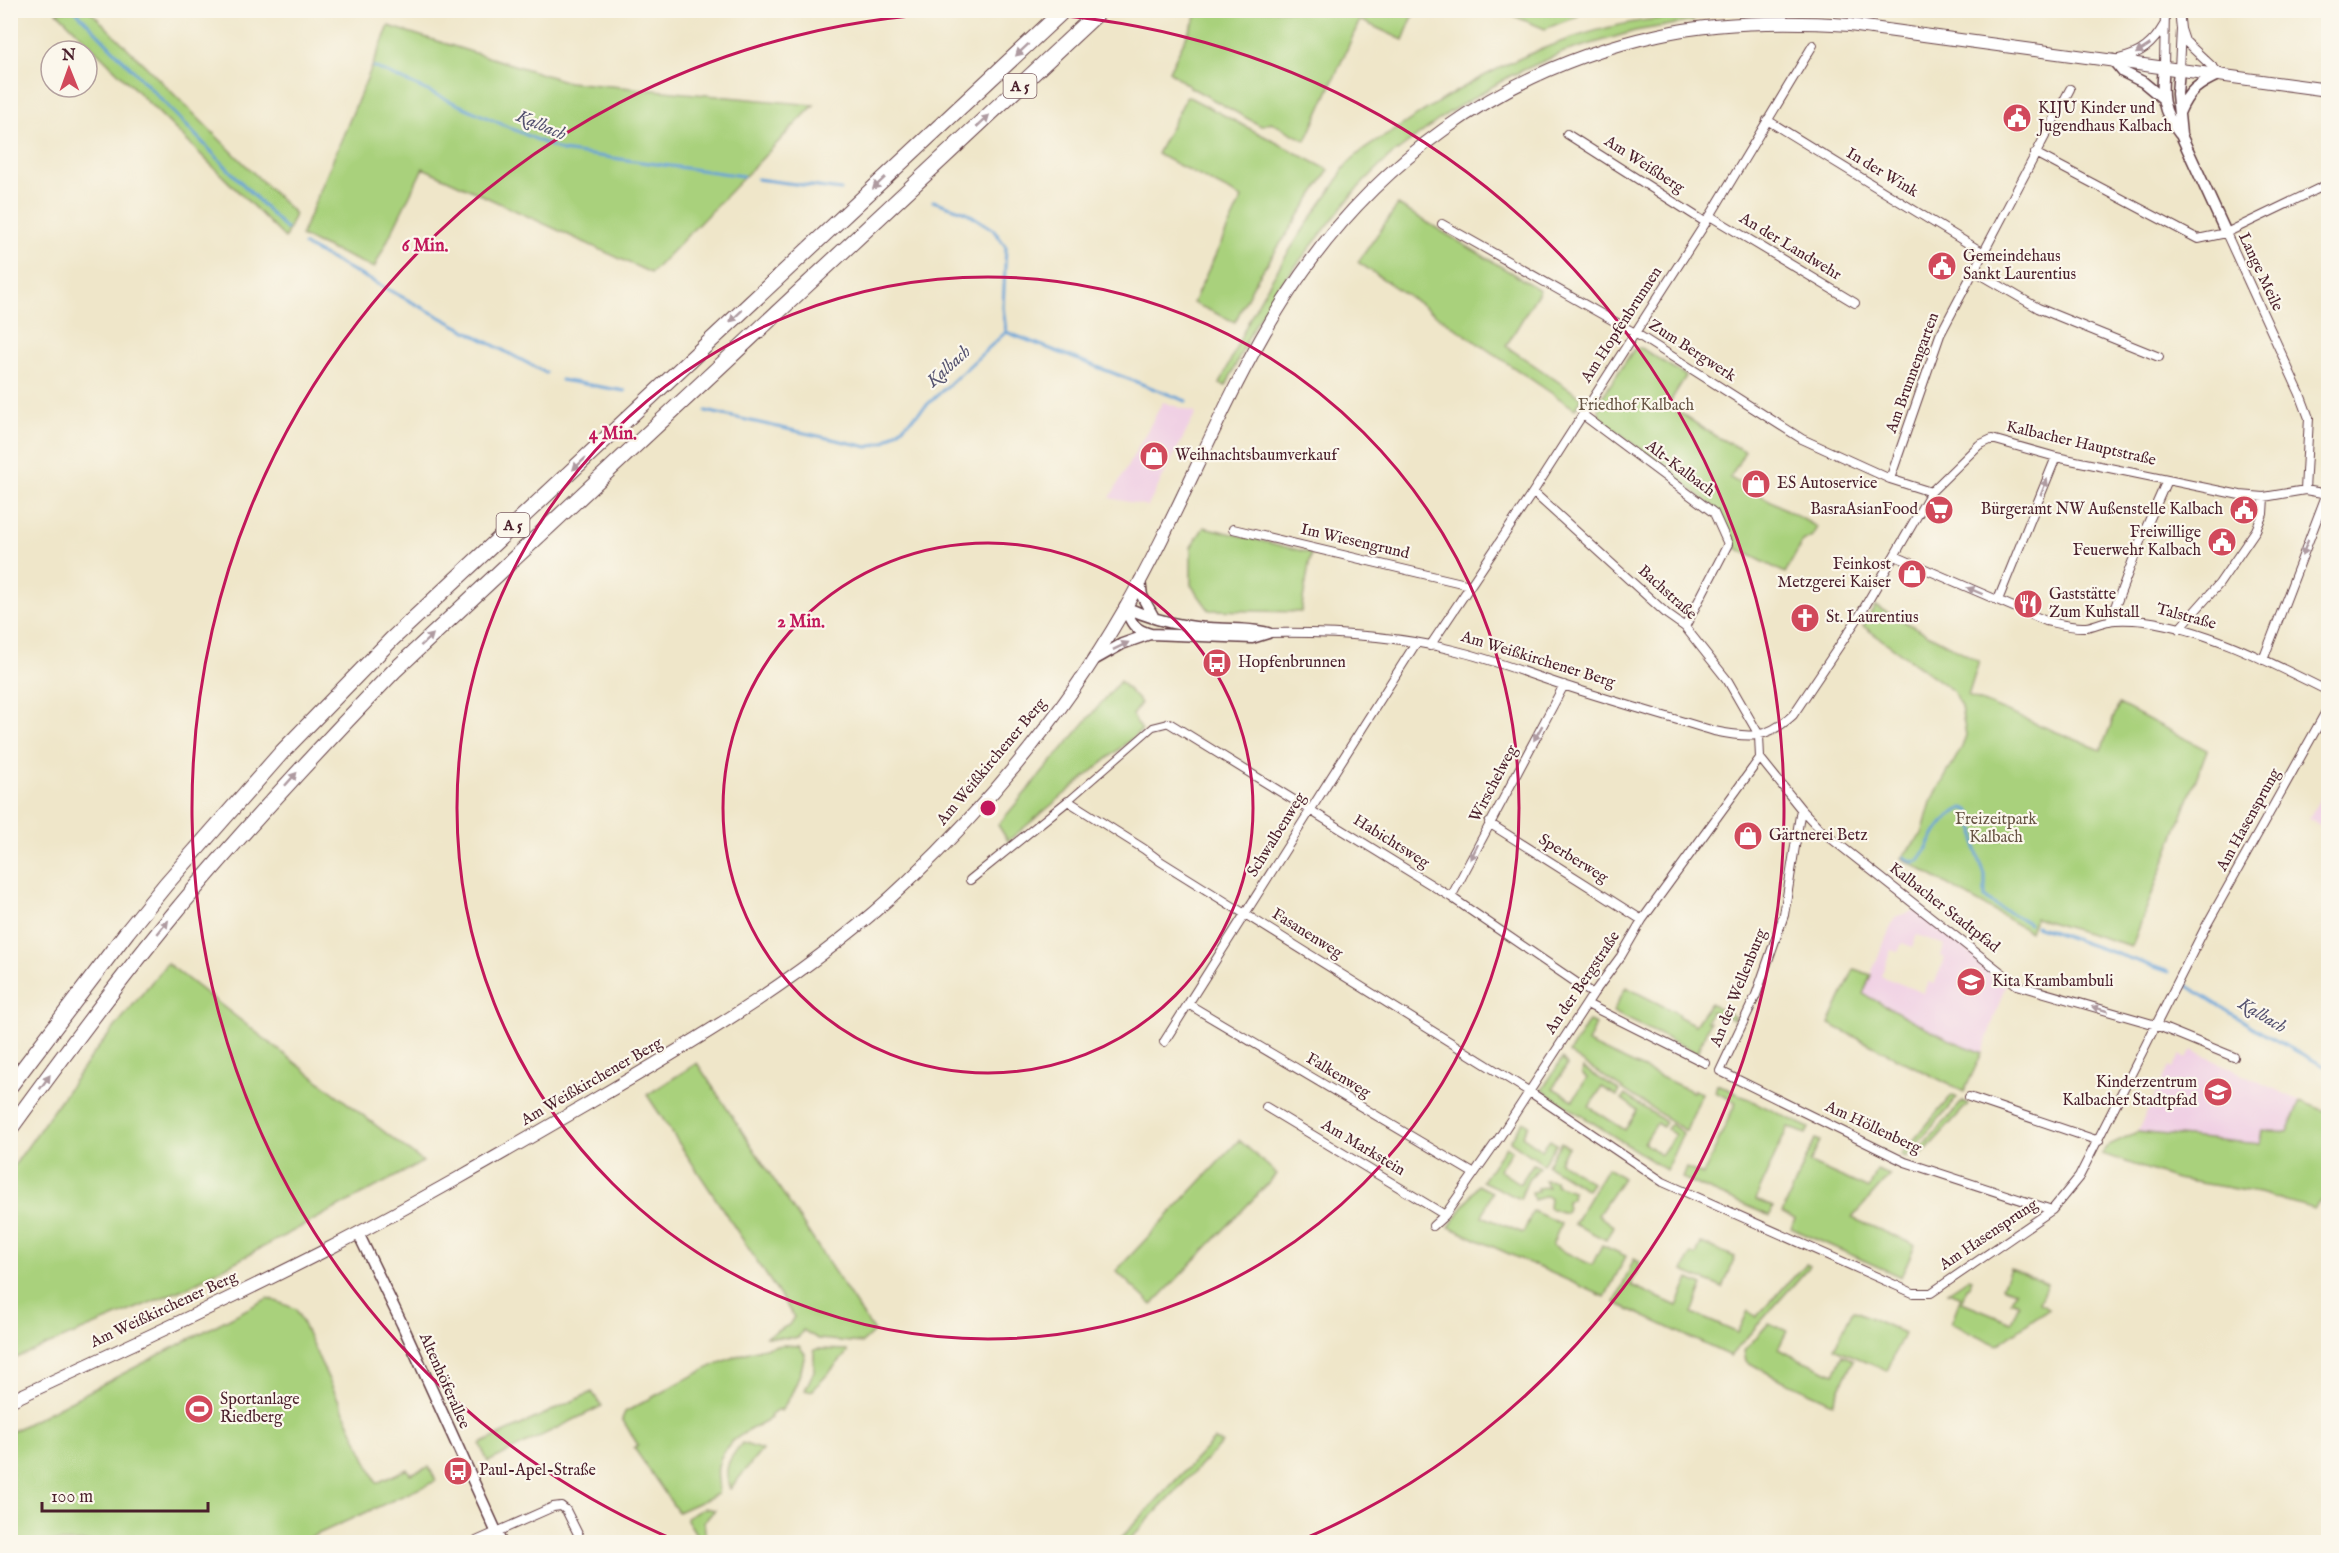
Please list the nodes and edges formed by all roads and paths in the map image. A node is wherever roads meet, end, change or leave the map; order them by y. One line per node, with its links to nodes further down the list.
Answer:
1 (1064, 10): 76 (highway, A 5, one-way to 76)
2 (1101, 10): 80 (highway, A 5, one-way to 2)
3 (2165, 10): 5 (street)
4 (2179, 10): 6 (street)
5 (2164, 24): 8 (street, one-way to 8); 9 (street)
6 (2181, 29): 10 (street); 11 (street)
7 (1813, 45): 16 (street, Am Hopfenbrunnen)
8 (2113, 60): 9 (main road); 14 (street); 40 (main road)
9 (2164, 67): 10 (main road); 14 (street)
10 (2179, 69): 11 (main road); 15 (street)
11 (2220, 74): 13 (main road); 15 (street)
12 (2070, 88): 19 (street, Am Brunnengarten)
13 (2328, 90)
14 (2161, 97): 18 (street)
15 (2178, 116): 18 (street)
16 (1767, 120): 21 (street, Am Hopfenbrunnen); 24 (street, In der Wink)
17 (1567, 134): 21 (street, Am Weißberg)
18 (2181, 135): 23 (street)
19 (2035, 153): 23 (street, Lange Meile); 24 (street, Am Brunnengarten)
20 (2328, 184): 23 (street)
21 (1708, 219): 26 (street, An der Landwehr); 27 (street, Am Hopfenbrunnen)
22 (1442, 224): 27 (street, Zum Bergwerk)
23 (2226, 232): 33 (street, Lange Meile)
24 (1982, 252): 25 (street, Am Brunnengarten)
25 (1973, 270): 28 (street); 31 (street, Am Brunnengarten)
26 (1855, 303)
27 (1635, 333): 29 (street, Am Hopfenbrunnen); 31 (street, Zum Bergwerk)
28 (2159, 357)
29 (1583, 415): 34 (street, Am Hopfenbrunnen); 46 (street, Alt-Kalbach)
30 (2056, 457): 32 (street, Kalbacher Hauptstraße); 35 (street, Kalbacher Hauptstraße); 42 (street, one-way to 30)
31 (1890, 479): 35 (street, Zum Bergwerk)
32 (2167, 480): 37 (street, Kalbacher Hauptstraße); 45 (street)
33 (2305, 490): 36 (street, Kalbacher Hauptstraße); 37 (street, Kalbacher Hauptstraße)
34 (1533, 492): 41 (street, Am Hopfenbrunnen); 46 (street, Bachstraße)
35 (1931, 492): 39 (street, Kalbacher Hauptstraße)
36 (2328, 494): 52 (street, one-way to 52)
37 (2264, 496): 47 (street)
38 (1233, 529): 41 (street, Im Wiesengrund)
39 (1895, 556): 42 (street, Talstraße, one-way to 39); 58 (street, Kalbacher Hauptstraße)
40 (1140, 580): 43 (main road); 44 (street)
41 (1470, 585): 51 (street, Am Hopfenbrunnen)
42 (1998, 600): 45 (street, Talstraße)
43 (1125, 607): 44 (street, Am Weißkirchener Berg); 49 (street); 53 (main road, Am Weißkirchener Berg)
44 (1153, 616): 48 (street, Am Weißkirchener Berg)
45 (2110, 620): 47 (street, Talstraße)
46 (1685, 627): 58 (street, Bachstraße)
47 (2179, 629): 52 (street, Talstraße)
48 (1268, 633): 49 (street, Am Weißkirchener Berg); 50 (street, Am Weißkirchener Berg)
49 (1151, 634): 53 (street, Am Weißkirchener Berg, one-way to 49)
50 (1416, 643): 51 (street, Am Weißkirchener Berg); 61 (street, Schwalbenweg)
51 (1430, 646): 54 (street, Am Weißkirchener Berg)
52 (2263, 660): 55 (street, Talstraße)
53 (1092, 662): 86 (main road, Am Weißkirchener Berg)
54 (1564, 685): 58 (street, Am Weißkirchener Berg); 63 (street, Wirschelweg, one-way to 63)
55 (2328, 691)
56 (2328, 708): 71 (street, Am Hasensprung)
57 (1168, 723): 60 (street); 61 (street, Habichtsweg)
58 (1759, 735): 59 (street)
59 (1760, 758): 62 (street, Kalbacher Stadtpfad); 67 (street, An der Bergstraße)
60 (1068, 801): 64 (street); 66 (street, Fasanenweg)
61 (1311, 810): 65 (street, Habichtsweg); 66 (street, Schwalbenweg)
62 (1801, 810): 71 (street, Kalbacher Stadtpfad, one-way to 62); 75 (street, An der Wellenburg)
63 (1489, 823): 65 (street, Wirschelweg, one-way to 65); 67 (street, Sperberweg)
64 (970, 880)
65 (1451, 897): 68 (street, Habichtsweg)
66 (1245, 913): 69 (street, Schwalbenweg); 77 (street, Fasanenweg)
67 (1642, 920): 68 (street, An der Bergstraße)
68 (1593, 994): 70 (street, An der Bergstraße)
69 (1188, 1004): 72 (street, Schwalbenweg); 82 (street, Falkenweg)
70 (1587, 1004): 74 (street); 77 (street, An der Bergstraße)
71 (2156, 1025): 73 (street, Kalbacher Stadtpfad); 81 (street, Am Hasensprung)
72 (1164, 1042)
73 (2234, 1057)
74 (1705, 1063)
75 (1720, 1071): 83 (street, Am Höllenberg)
76 (10, 1086)
77 (1530, 1092): 82 (street, An der Bergstraße); 83 (street, Am Hasensprung)
78 (1969, 1097): 81 (street)
79 (1266, 1107): 84 (street, Am Markstein)
80 (10, 1129)
81 (2099, 1141): 83 (street, Am Hasensprung)
82 (1473, 1173): 84 (street, An der Bergstraße)
83 (2052, 1210)
84 (1445, 1215): 85 (street, An der Bergstraße)
85 (1433, 1226)
86 (358, 1233): 87 (main road, Am Weißkirchener Berg); 88 (street, Altenhöferallee)
87 (10, 1401)
88 (499, 1538): 89 (street); 90 (street)
89 (474, 1542)
90 (582, 1542)

